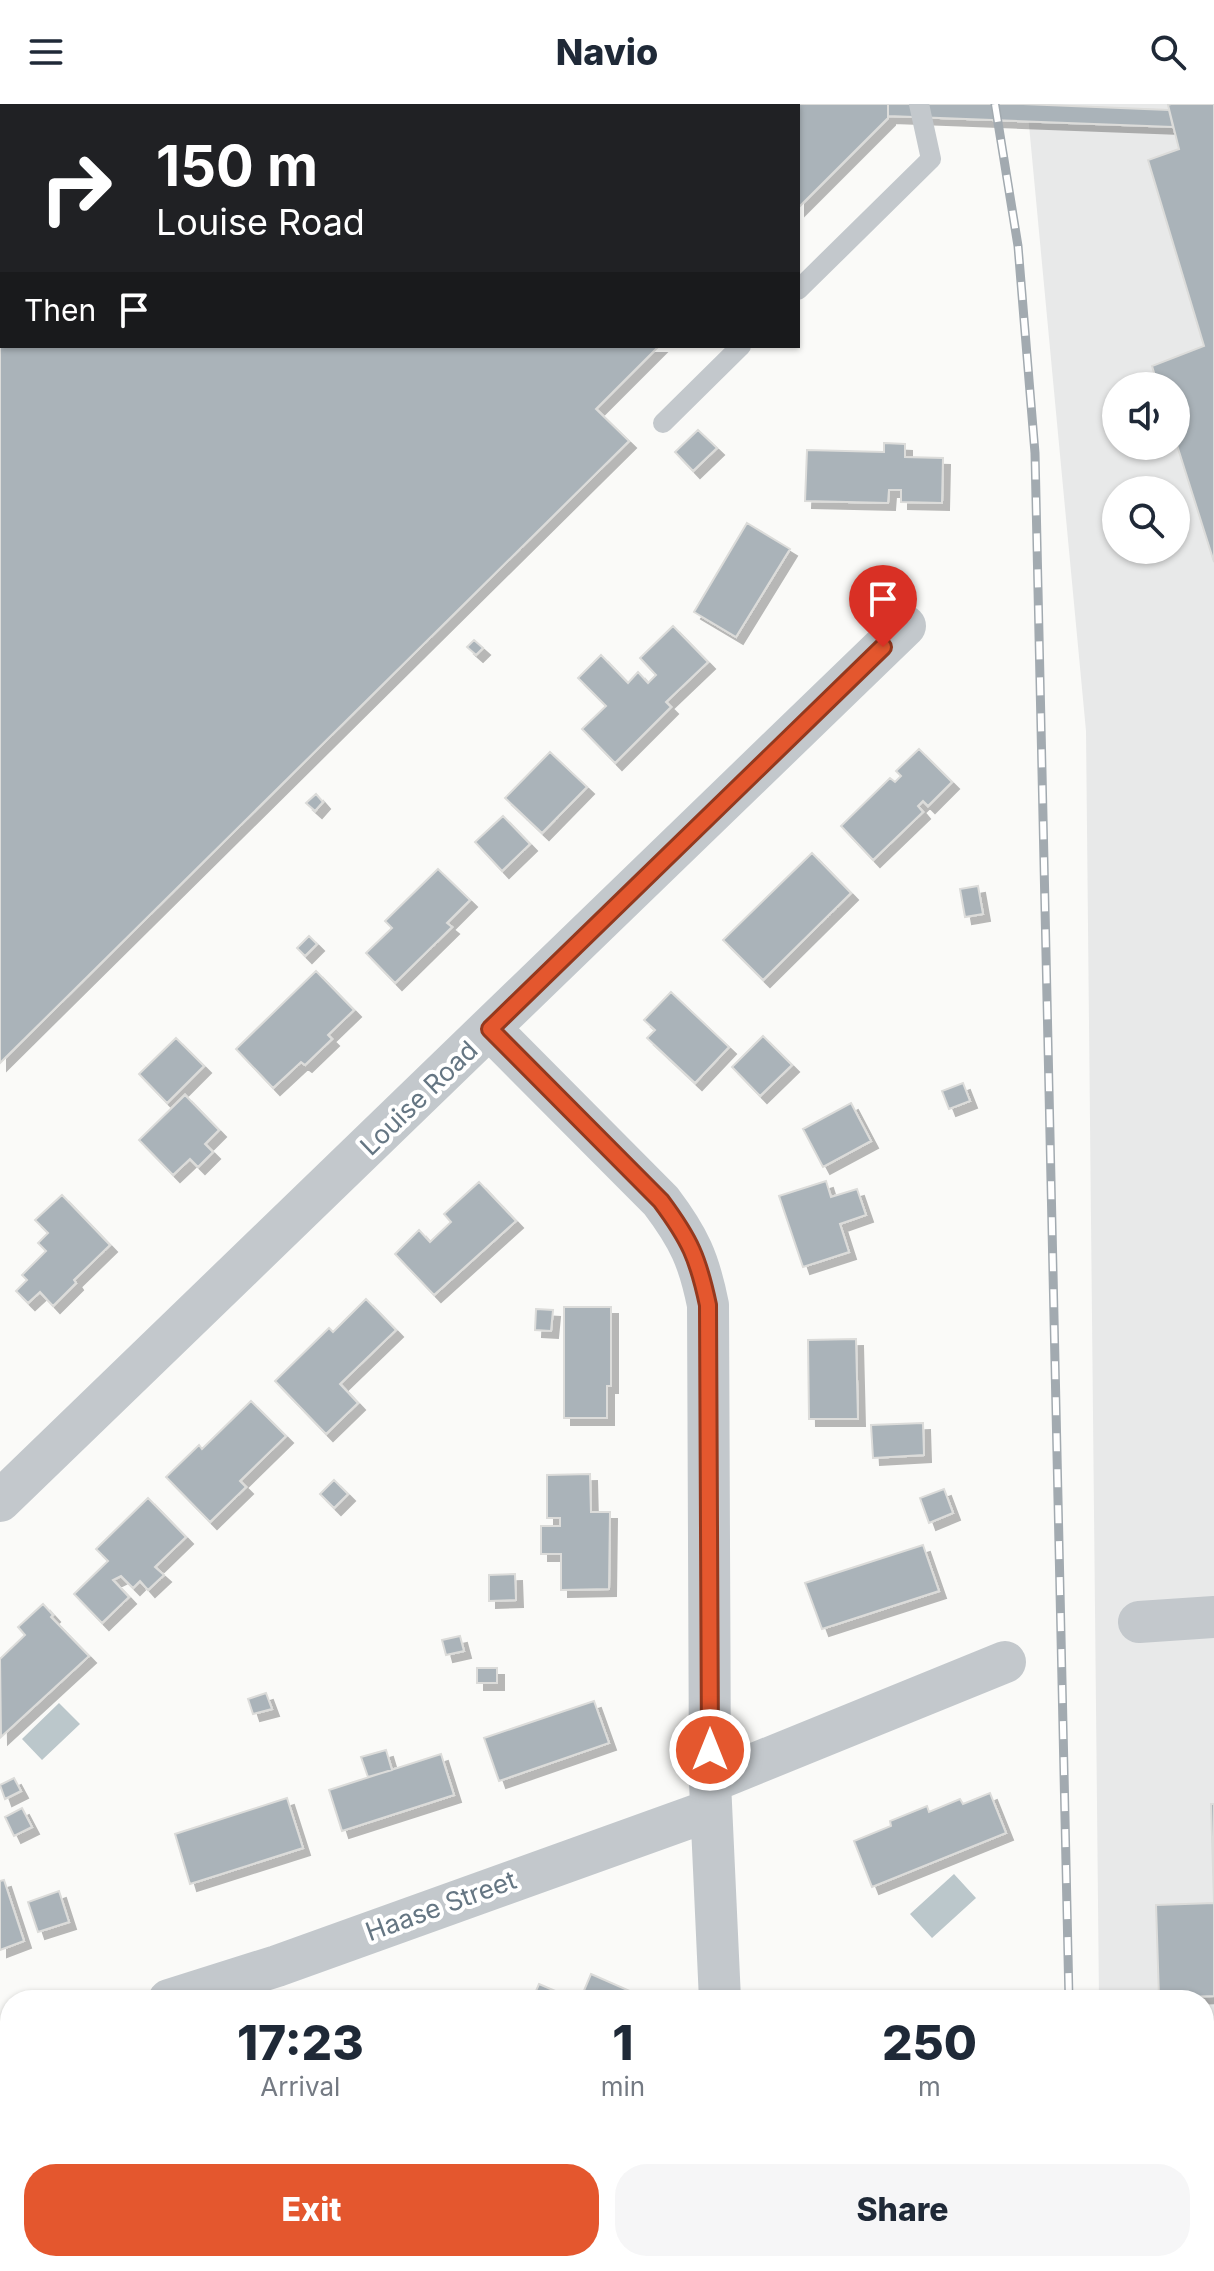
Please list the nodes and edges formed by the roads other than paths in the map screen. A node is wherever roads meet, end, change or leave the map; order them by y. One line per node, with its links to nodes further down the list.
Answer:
1 (919, 104): 2 (lane)
2 (800, 288)
3 (739, 348): 4 (lane)
4 (663, 423)
5 (905, 626): 6 (street, Louise Road)
6 (490, 1029): 7 (street, Louise Road); 11 (street)
7 (0, 1501)
8 (1214, 1617): 9 (street)
9 (1139, 1622)
10 (1005, 1662): 11 (street, Haase Street)
11 (711, 1796): 12 (street, Haase Street); 13 (street)
12 (201, 1990)
13 (720, 1990)

